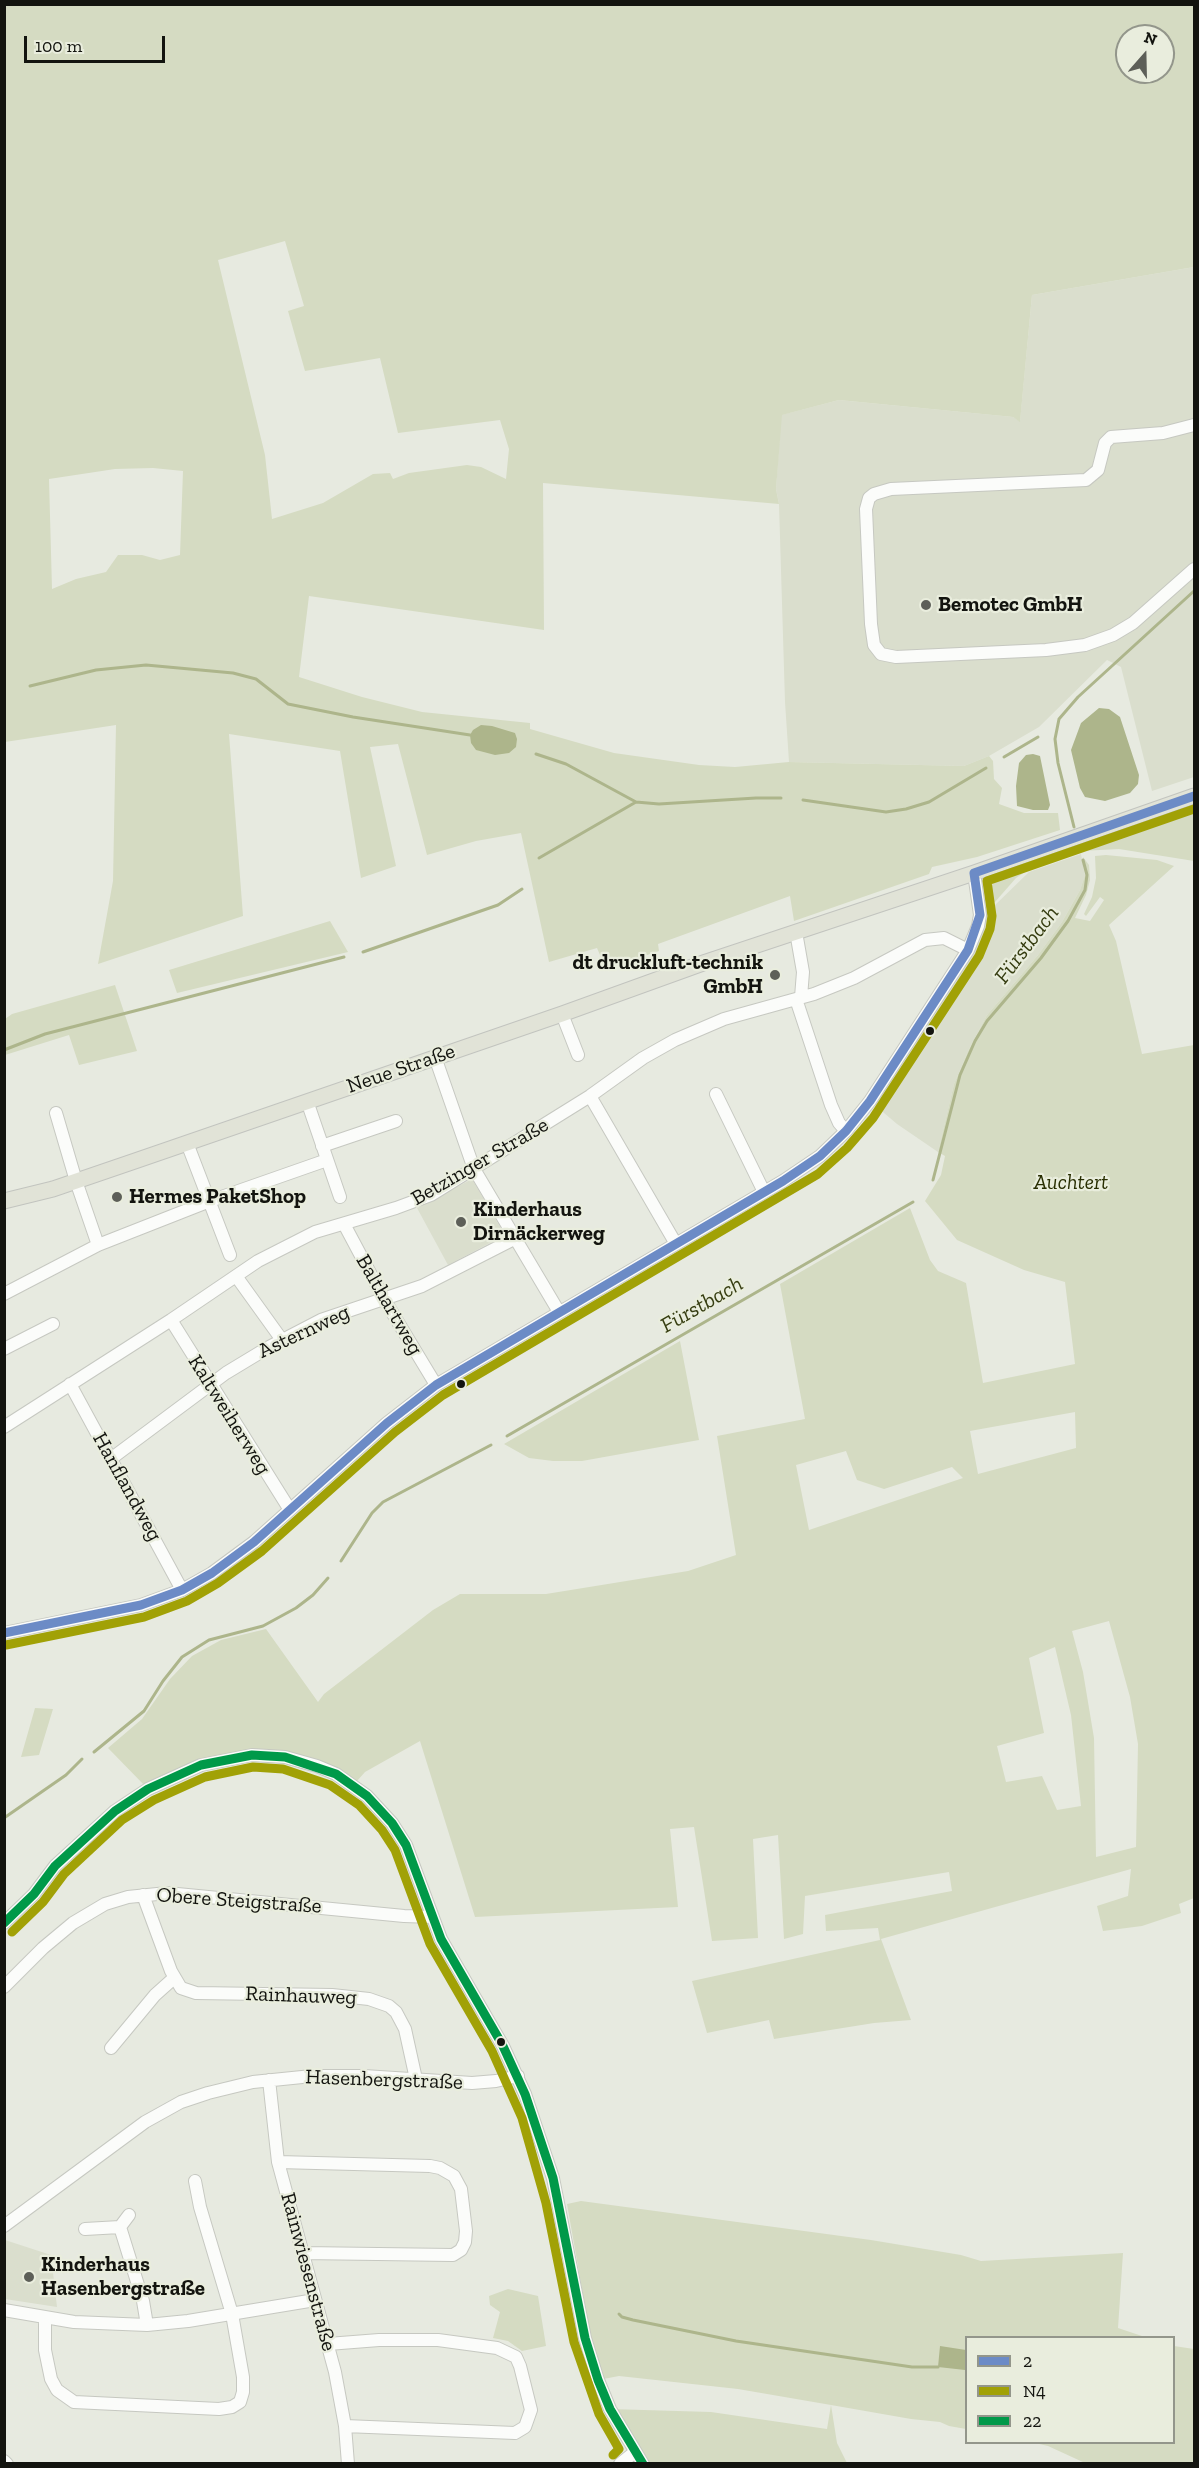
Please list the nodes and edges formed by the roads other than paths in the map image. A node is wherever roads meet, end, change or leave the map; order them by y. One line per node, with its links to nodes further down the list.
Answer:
1 (1194, 425): 2 (street)
2 (1194, 569)
3 (1194, 796): 4 (main road, Neue Straße)
4 (974, 873): 5 (main road, Neue Straße); 6 (street)
5 (796, 932): 7 (street); 8 (main road, Neue Straße)
6 (968, 950): 7 (street, Betzinger Straße); 16 (street)
7 (799, 998): 12 (street, Betzinger Straße); 16 (street)
8 (562, 1014): 9 (street); 10 (main road, Neue Straße)
9 (578, 1055)
10 (435, 1057): 13 (main road, Neue Straße); 20 (street)
11 (716, 1094): 22 (street)
12 (590, 1096): 20 (street, Betzinger Straße); 28 (street)
13 (307, 1101): 17 (main road, Neue Straße); 18 (street)
14 (56, 1113): 21 (street)
15 (396, 1121): 18 (street)
16 (846, 1131): 22 (street)
17 (187, 1143): 21 (main road, Neue Straße); 25 (street)
18 (322, 1146): 19 (street)
19 (327, 1160): 23 (street); 25 (street)
20 (474, 1168): 26 (street, Betzinger Straße); 27 (street)
21 (76, 1181): 24 (main road, Neue Straße); 29 (street)
22 (764, 1192): 28 (street)
23 (340, 1197)
24 (4, 1201)
25 (210, 1201): 29 (street); 30 (street)
26 (344, 1224): 31 (street, Betzinger Straße); 33 (street, Balthartweg)
27 (514, 1239): 33 (street, Asternweg); 34 (street)
28 (676, 1244): 34 (street)
29 (98, 1245): 32 (street)
30 (230, 1255)
31 (236, 1276): 35 (street, Betzinger Straße); 37 (street)
32 (4, 1294)
33 (384, 1299): 37 (street, Asternweg); 41 (street, Balthartweg)
34 (559, 1312): 41 (street)
35 (171, 1320): 39 (street, Betzinger Straße); 40 (street, Kaltweiherweg)
36 (53, 1324): 38 (street)
37 (282, 1340): 40 (street, Asternweg)
38 (4, 1349)
39 (70, 1384): 42 (street, Betzinger Straße); 43 (street, Hanflandweg)
40 (210, 1385): 43 (street, Asternweg); 44 (street, Kaltweiherweg)
41 (436, 1385): 44 (street)
42 (4, 1427)
43 (112, 1458): 45 (street, Hanflandweg)
44 (290, 1510): 45 (street)
45 (182, 1590): 46 (street)
46 (4, 1633)
47 (143, 1895): 48 (street, Obere Steigstraße); 50 (street); 51 (street, Obere Steigstraße)
48 (432, 1917): 49 (street); 53 (street)
49 (4, 1923)
50 (174, 1978): 52 (street); 54 (street, Rainhauweg)
51 (4, 1987)
52 (111, 2048)
53 (518, 2076): 54 (street, Hasenbergstraße); 70 (street)
54 (416, 2079): 55 (street, Hasenbergstraße)
55 (269, 2080): 56 (street, Rainwiesenstraße); 59 (street, Hasenbergstraße)
56 (278, 2162): 62 (street, Rainwiesenstraße); 62 (street)
57 (195, 2181): 65 (street)
58 (129, 2215): 60 (street)
59 (4, 2226)
60 (120, 2227): 61 (street); 67 (street)
61 (85, 2229)
62 (302, 2253): 63 (street, Rainwiesenstraße)
63 (315, 2300): 65 (street); 68 (street, Rainwiesenstraße)
64 (4, 2310): 66 (street)
65 (232, 2314): 66 (street); 67 (street)
66 (45, 2317): 67 (street)
67 (147, 2325)
68 (328, 2344): 69 (street, Rainwiesenstraße); 69 (street)
69 (345, 2426): 71 (street, Rainwiesenstraße)
70 (635, 2452): 72 (street); 73 (street)
71 (348, 2463)
72 (620, 2463)
73 (643, 2463)

